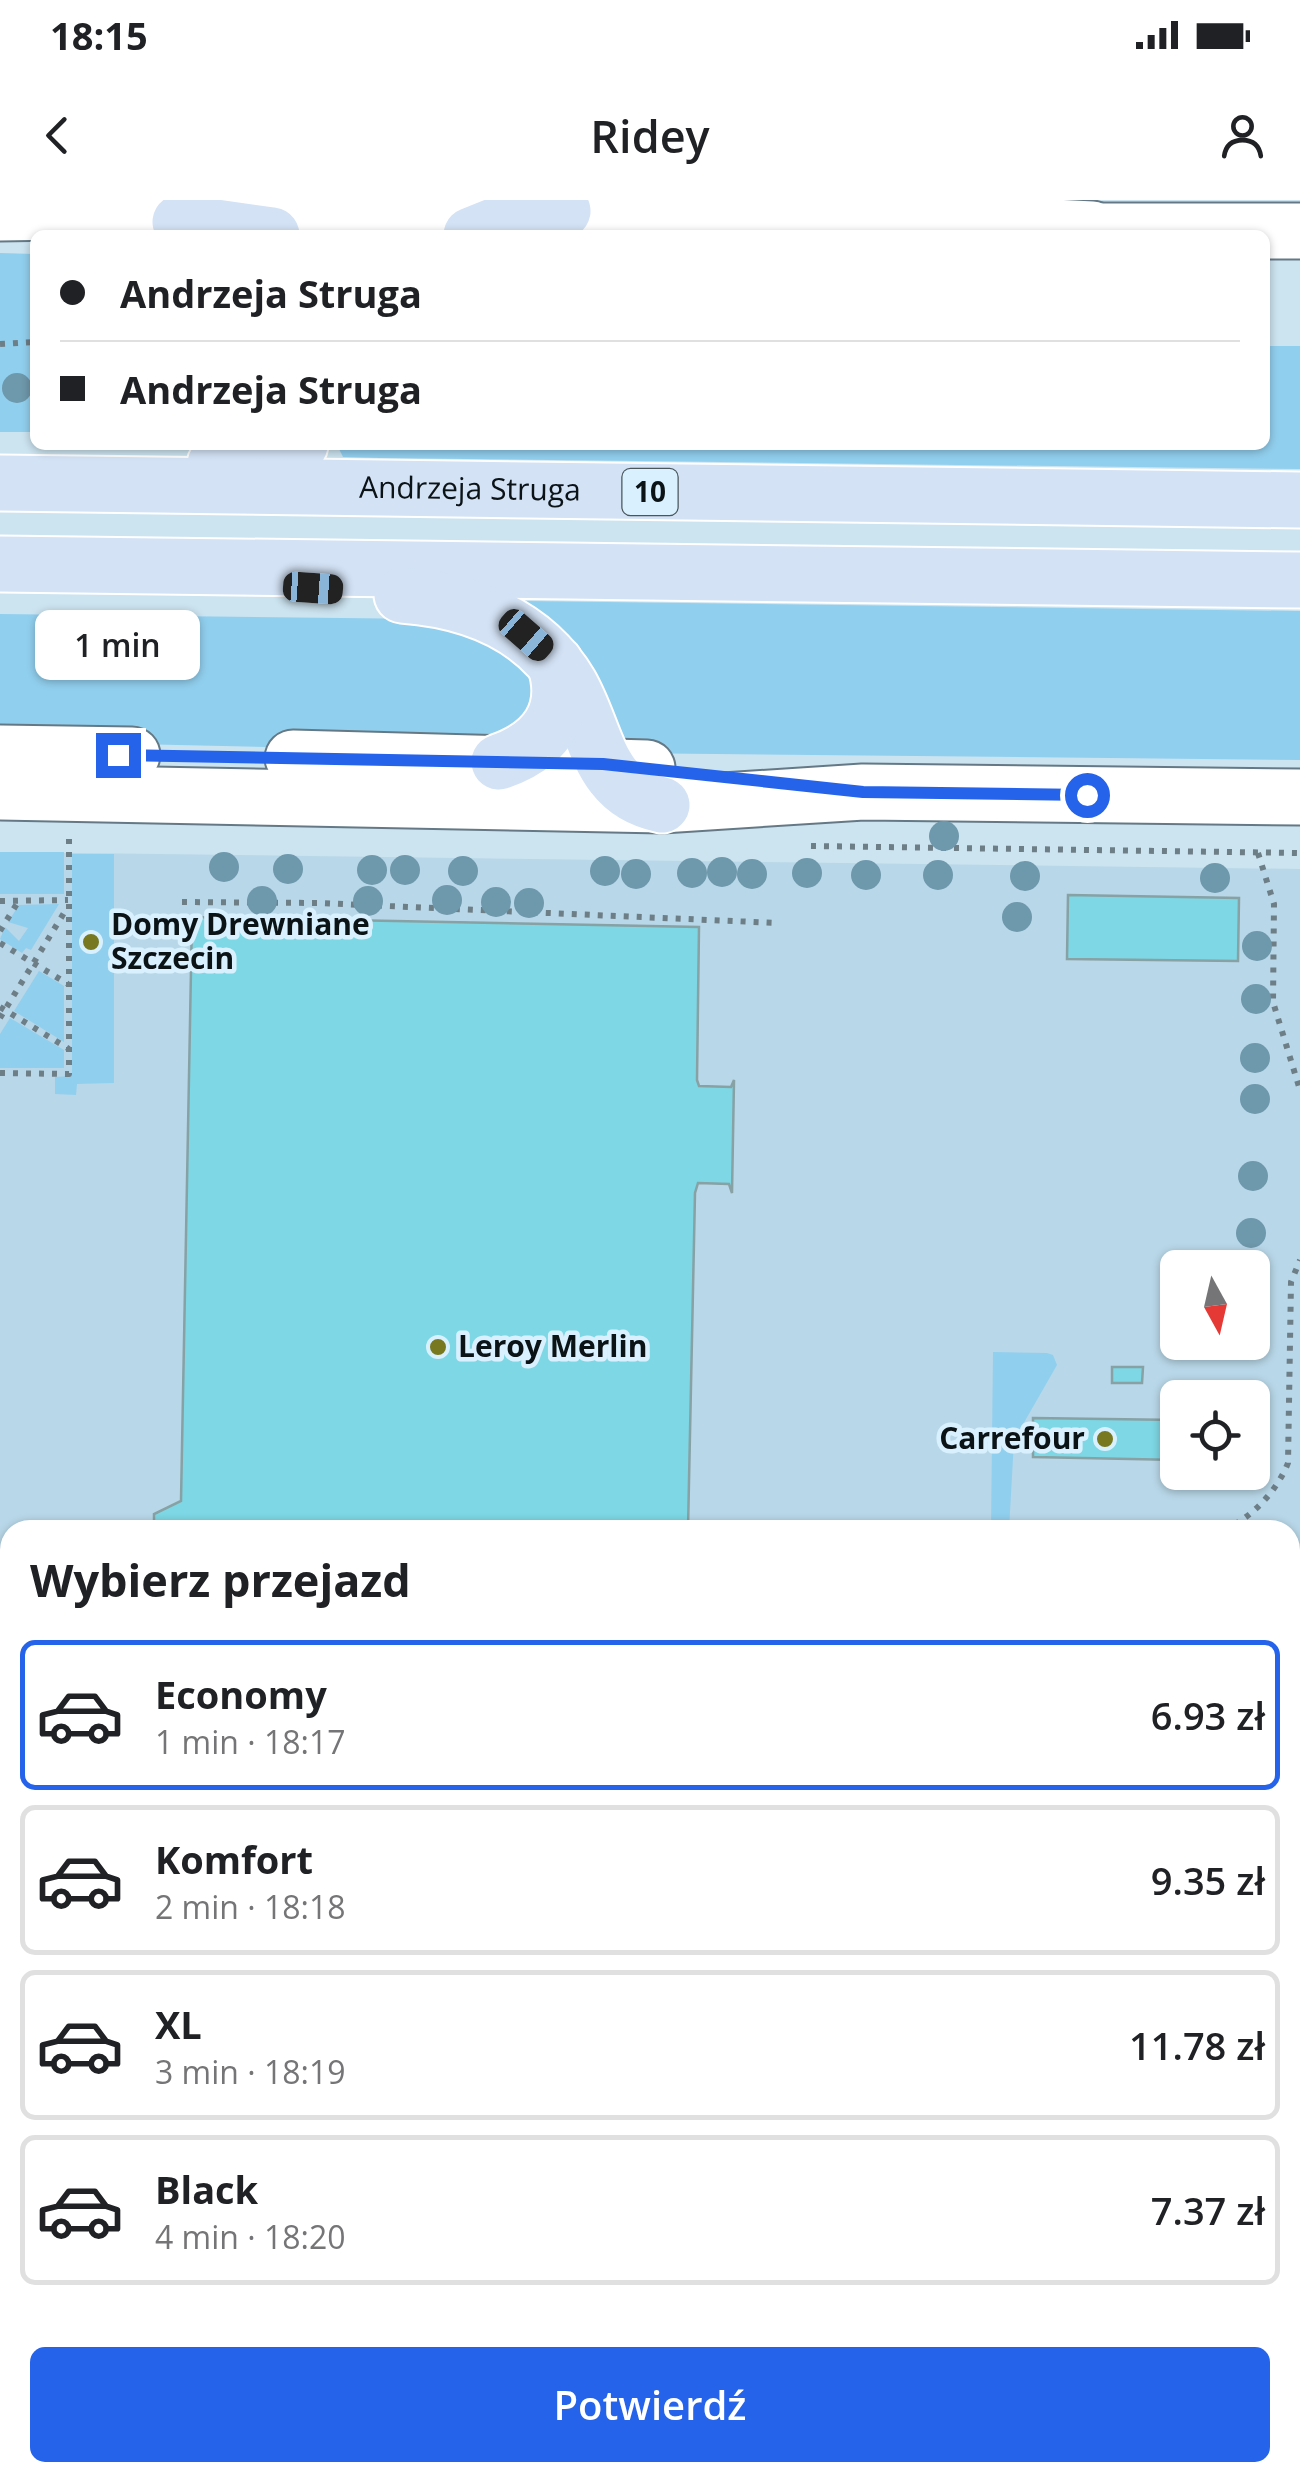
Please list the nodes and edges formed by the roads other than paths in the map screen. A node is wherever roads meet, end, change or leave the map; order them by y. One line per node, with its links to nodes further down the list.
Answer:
1 (562, 211): 3 (street); 7 (main road); 8 (street)
2 (0, 214): 3 (street)
3 (93, 215): 4 (street)
4 (180, 222): 5 (main road); 6 (street)
5 (237, 230)
6 (275, 230)
7 (482, 230)
8 (1092, 230)
9 (1270, 231): 10 (street)
10 (1300, 231)
11 (275, 450): 12 (main road)
12 (0, 481): 13 (main road, Andrzeja Struga / 10)
13 (1300, 500)
14 (0, 565): 15 (main road); 16 (main road)
15 (1300, 580)
16 (555, 663): 18 (main road); 19 (main road)
17 (0, 753): 18 (street)
18 (499, 762): 19 (street)
19 (603, 764): 21 (street); 23 (main road)
20 (0, 792): 23 (street)
21 (863, 792): 22 (street); 23 (street)
22 (1300, 797)
23 (662, 805)

